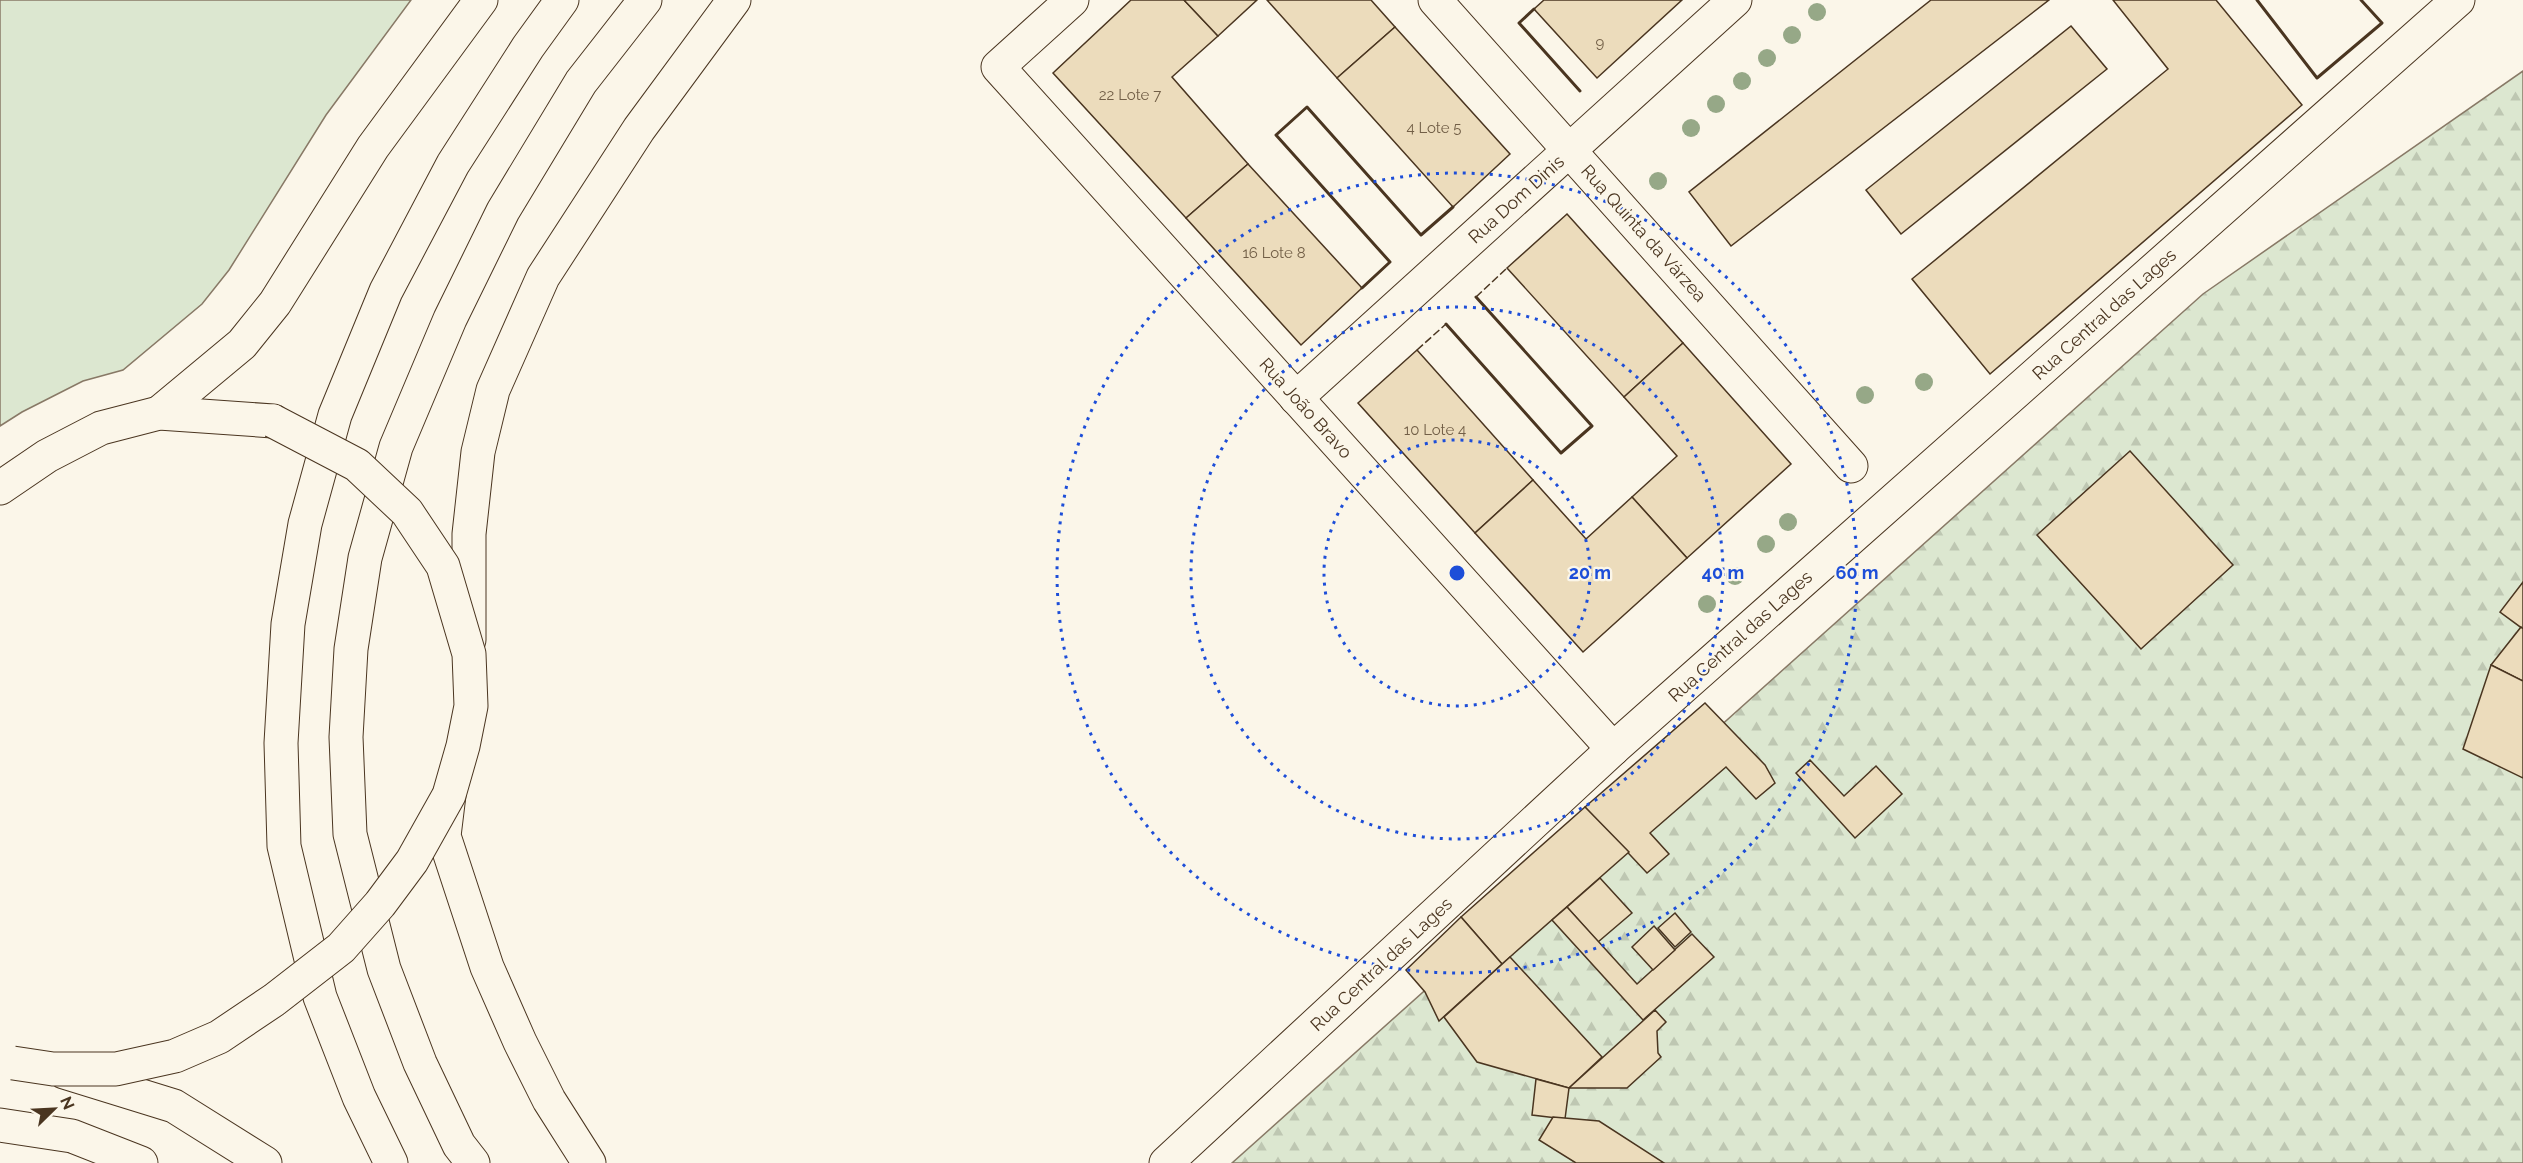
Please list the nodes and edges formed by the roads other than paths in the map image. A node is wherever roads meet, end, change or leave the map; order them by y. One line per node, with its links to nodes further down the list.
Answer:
1 (481, 0): 11 (main road)
2 (562, 0): 23 (main road)
3 (645, 0): 20 (main road)
4 (734, 0): 14 (main road, bridge)
5 (1072, 0): 10 (main road, Rua João Bravo)
6 (1435, 0): 9 (main road, Rua Quinta da Várzea)
7 (1735, 0): 9 (main road, Rua Dom Dinis)
8 (2458, 0): 15 (main road, Rua Central das Lages)
9 (1570, 150): 10 (main road, Rua Dom Dinis); 12 (main road, Rua Quinta da Várzea)
10 (1296, 398): 15 (main road, Rua João Bravo)
11 (159, 413): 13 (main road); 14 (main road, bridge)
12 (1851, 466)
13 (0, 488)
14 (469, 654): 16 (main road, bridge)
15 (1613, 749): 25 (main road, Rua Central das Lages)
16 (449, 795): 18 (main road, bridge); 24 (main road)
17 (4, 1061): 18 (main road, bridge)
18 (53, 1069): 22 (main road, bridge)
19 (0, 1125): 21 (main road)
20 (466, 1154)
21 (141, 1163)
22 (265, 1163)
23 (392, 1163)
24 (589, 1163)
25 (1166, 1163)

